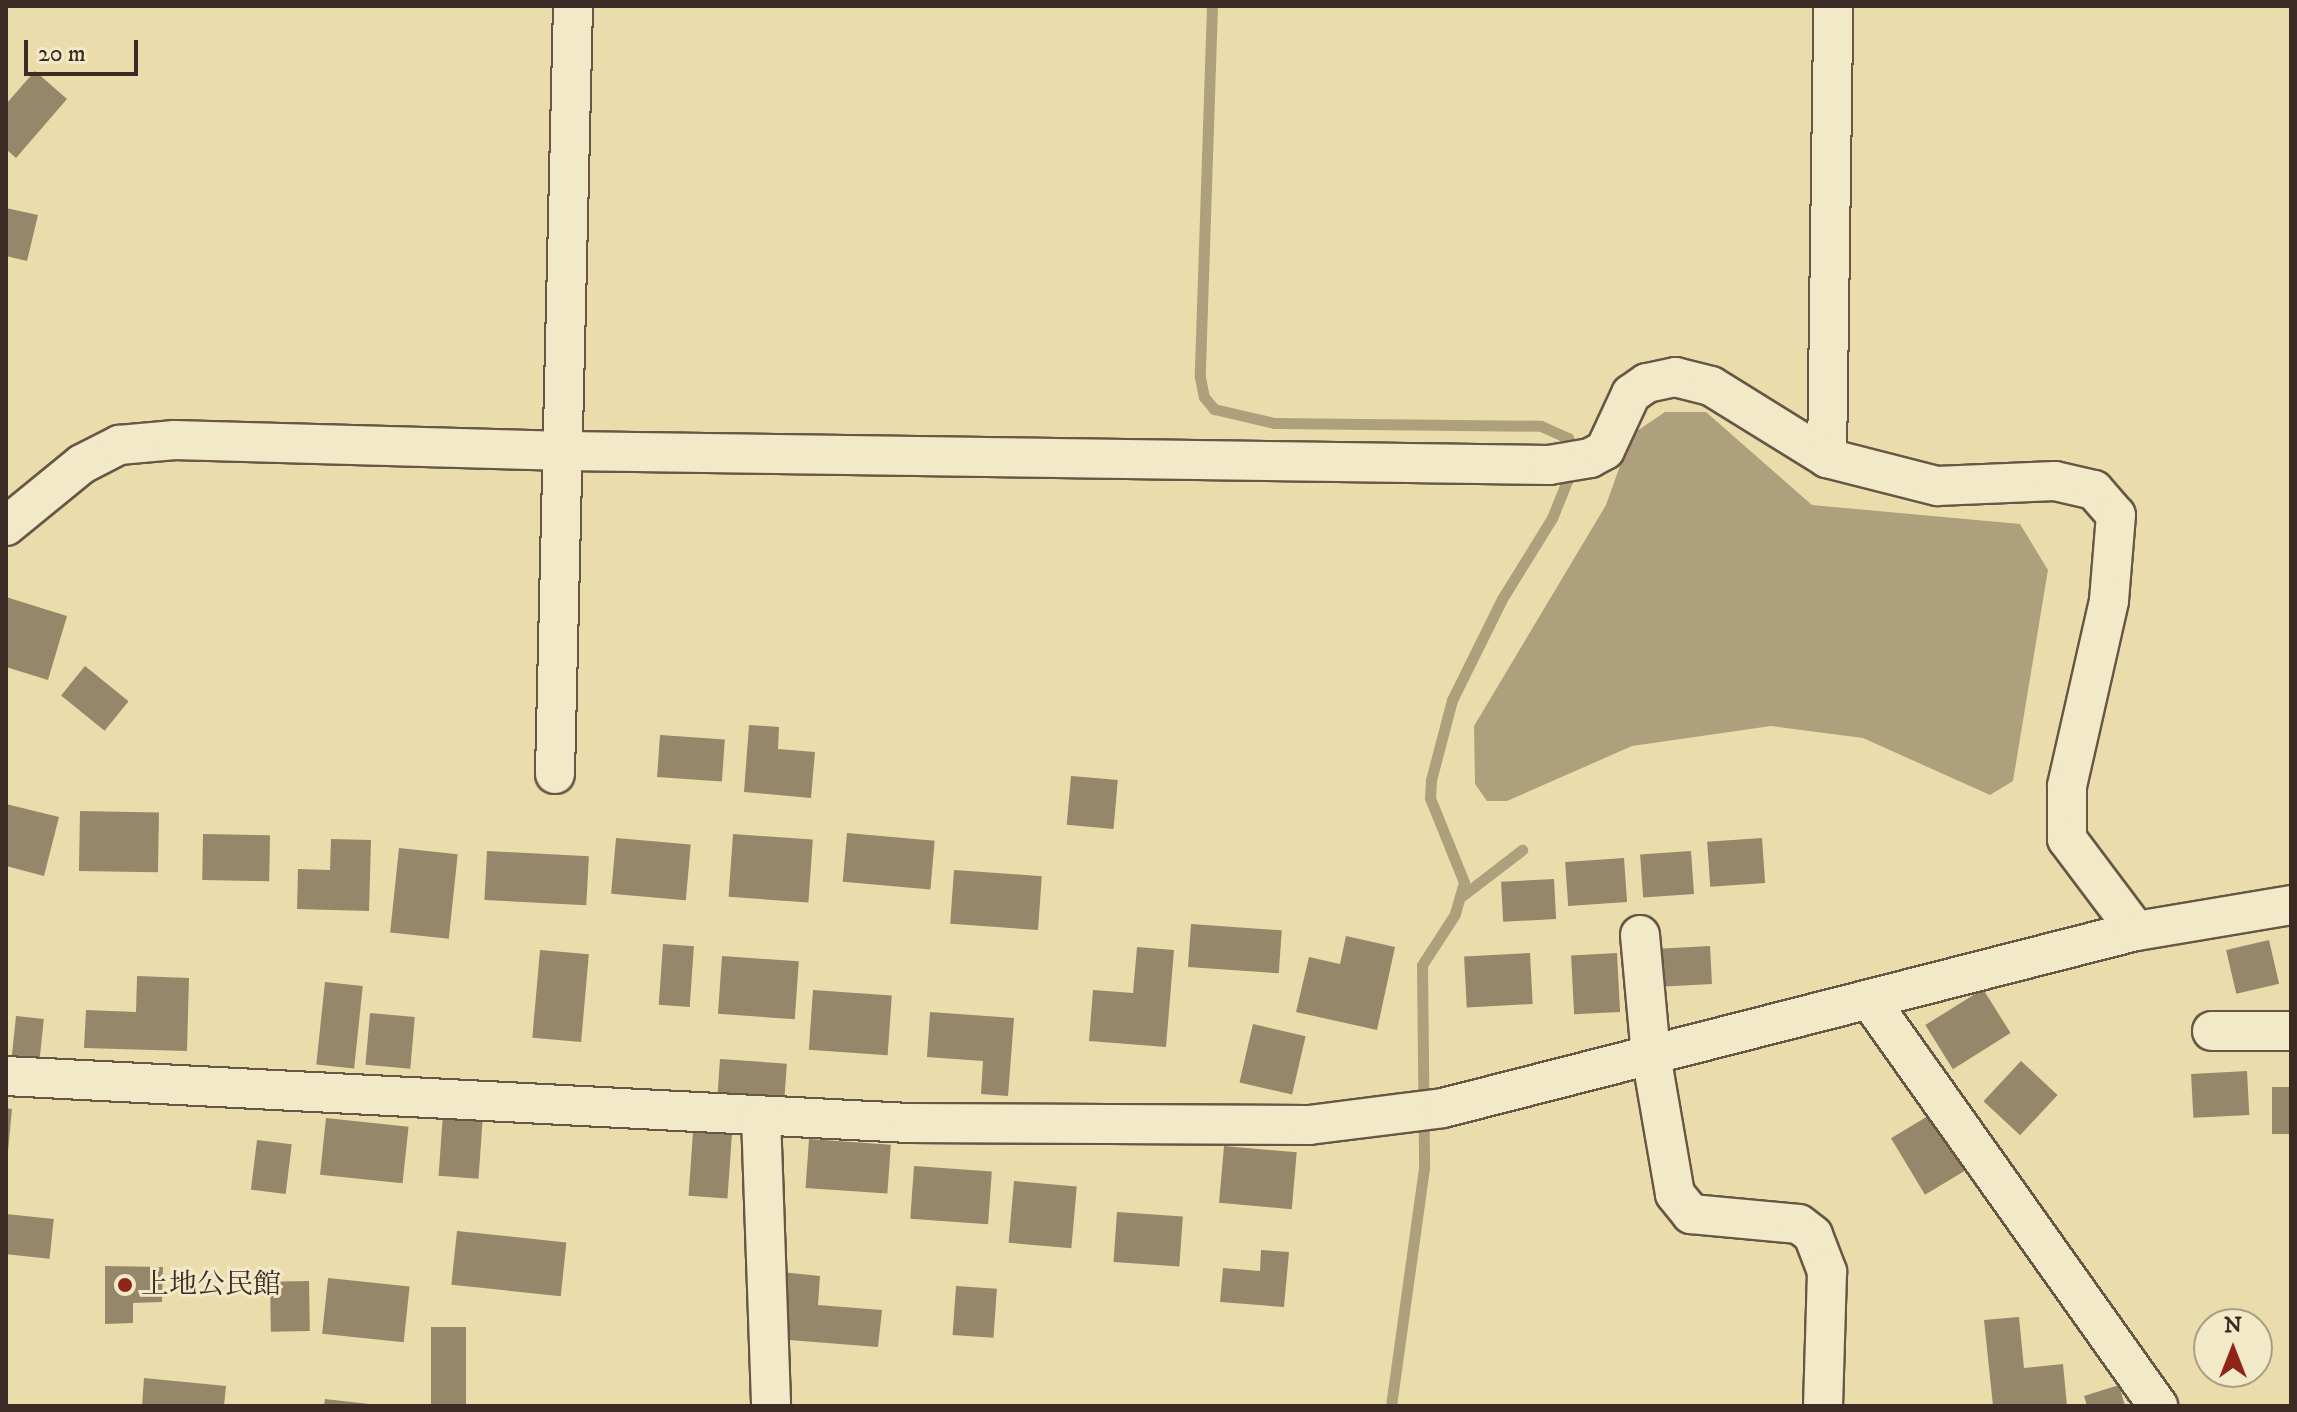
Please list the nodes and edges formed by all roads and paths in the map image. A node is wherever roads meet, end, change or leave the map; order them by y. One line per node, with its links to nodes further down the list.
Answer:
1 (573, 6): 3 (street)
2 (1833, 6): 4 (street)
3 (565, 451): 4 (street); 5 (street); 6 (street)
4 (1827, 458): 8 (street)
5 (6, 526)
6 (555, 774)
7 (2291, 905): 8 (street)
8 (2136, 931): 10 (street)
9 (1640, 935): 13 (street)
10 (1871, 1002): 13 (street); 18 (street)
11 (2212, 1031): 12 (street)
12 (2291, 1031)
13 (1651, 1055): 15 (street); 17 (street)
14 (6, 1076): 15 (street)
15 (761, 1116): 16 (street)
16 (771, 1406)
17 (1823, 1406)
18 (2158, 1406)

